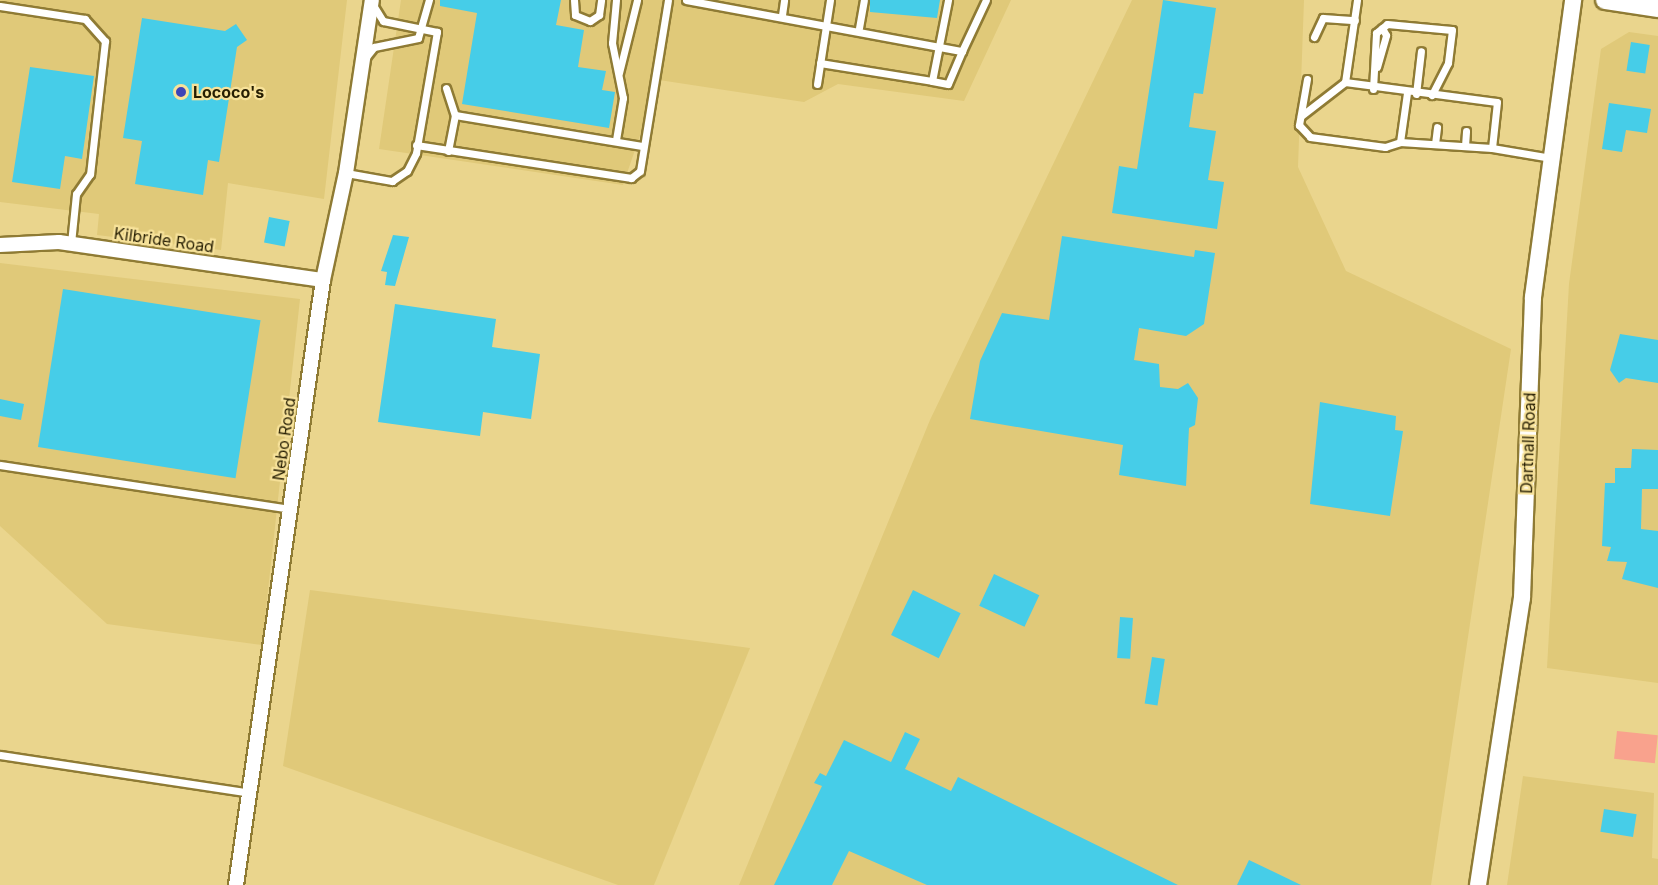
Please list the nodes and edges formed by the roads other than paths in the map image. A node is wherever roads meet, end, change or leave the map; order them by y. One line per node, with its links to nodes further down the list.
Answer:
1 (429, 0): 23 (lane)
2 (574, 0): 3 (lane)
3 (601, 0)
4 (616, 0): 31 (lane)
5 (637, 0): 31 (lane)
6 (668, 0): 49 (lane)
7 (686, 0): 17 (lane)
8 (784, 0): 20 (lane)
9 (830, 0): 22 (lane)
10 (864, 0): 24 (lane)
11 (948, 0): 26 (lane)
12 (986, 0): 27 (lane)
13 (1357, 0): 21 (lane)
14 (1573, 0): 53 (street, Dartnall Road)
15 (1605, 0): 19 (main road)
16 (372, 1): 23 (lane); 29 (street, Nebo Road)
17 (697, 1): 20 (lane)
18 (0, 6): 55 (lane)
19 (1658, 8)
20 (782, 15): 22 (lane)
21 (1354, 20): 25 (lane); 34 (lane)
22 (826, 22): 24 (lane); 30 (lane)
23 (423, 28): 29 (lane); 48 (lane)
24 (859, 28): 26 (lane)
25 (1314, 37)
26 (942, 43): 27 (lane); 33 (lane)
27 (962, 51): 33 (lane)
28 (1421, 51): 39 (lane)
29 (363, 62): 54 (street, Nebo Road)
30 (820, 63): 33 (lane); 35 (lane)
31 (618, 74): 45 (lane)
32 (1307, 79): 42 (lane)
33 (932, 81)
34 (1346, 82): 37 (lane); 42 (lane)
35 (817, 84)
36 (446, 88): 41 (lane)
37 (1372, 89): 38 (lane); 40 (lane)
38 (1407, 93): 39 (lane); 46 (lane)
39 (1416, 94): 40 (lane)
40 (1437, 98): 51 (lane)
41 (455, 115): 45 (lane); 52 (lane)
42 (1301, 116): 46 (lane)
43 (1437, 127): 47 (lane)
44 (1466, 131): 50 (lane)
45 (616, 140): 49 (lane)
46 (1400, 142): 47 (lane)
47 (1435, 144): 50 (lane)
48 (416, 145): 52 (lane); 54 (lane)
49 (643, 146): 52 (lane)
50 (1465, 146): 51 (lane)
51 (1492, 148): 53 (lane)
52 (448, 151)
53 (1552, 158): 63 (street, Dartnall Road)
54 (346, 173): 57 (street, Nebo Road)
55 (71, 243): 56 (street, Kilbride Road); 57 (street, Kilbride Road)
56 (0, 245)
57 (323, 280): 59 (street, Nebo Road)
58 (0, 465): 59 (lane)
59 (290, 509): 61 (street, Nebo Road)
60 (0, 755): 61 (lane)
61 (251, 793): 62 (street, Nebo Road)
62 (236, 885)
63 (1478, 885)

